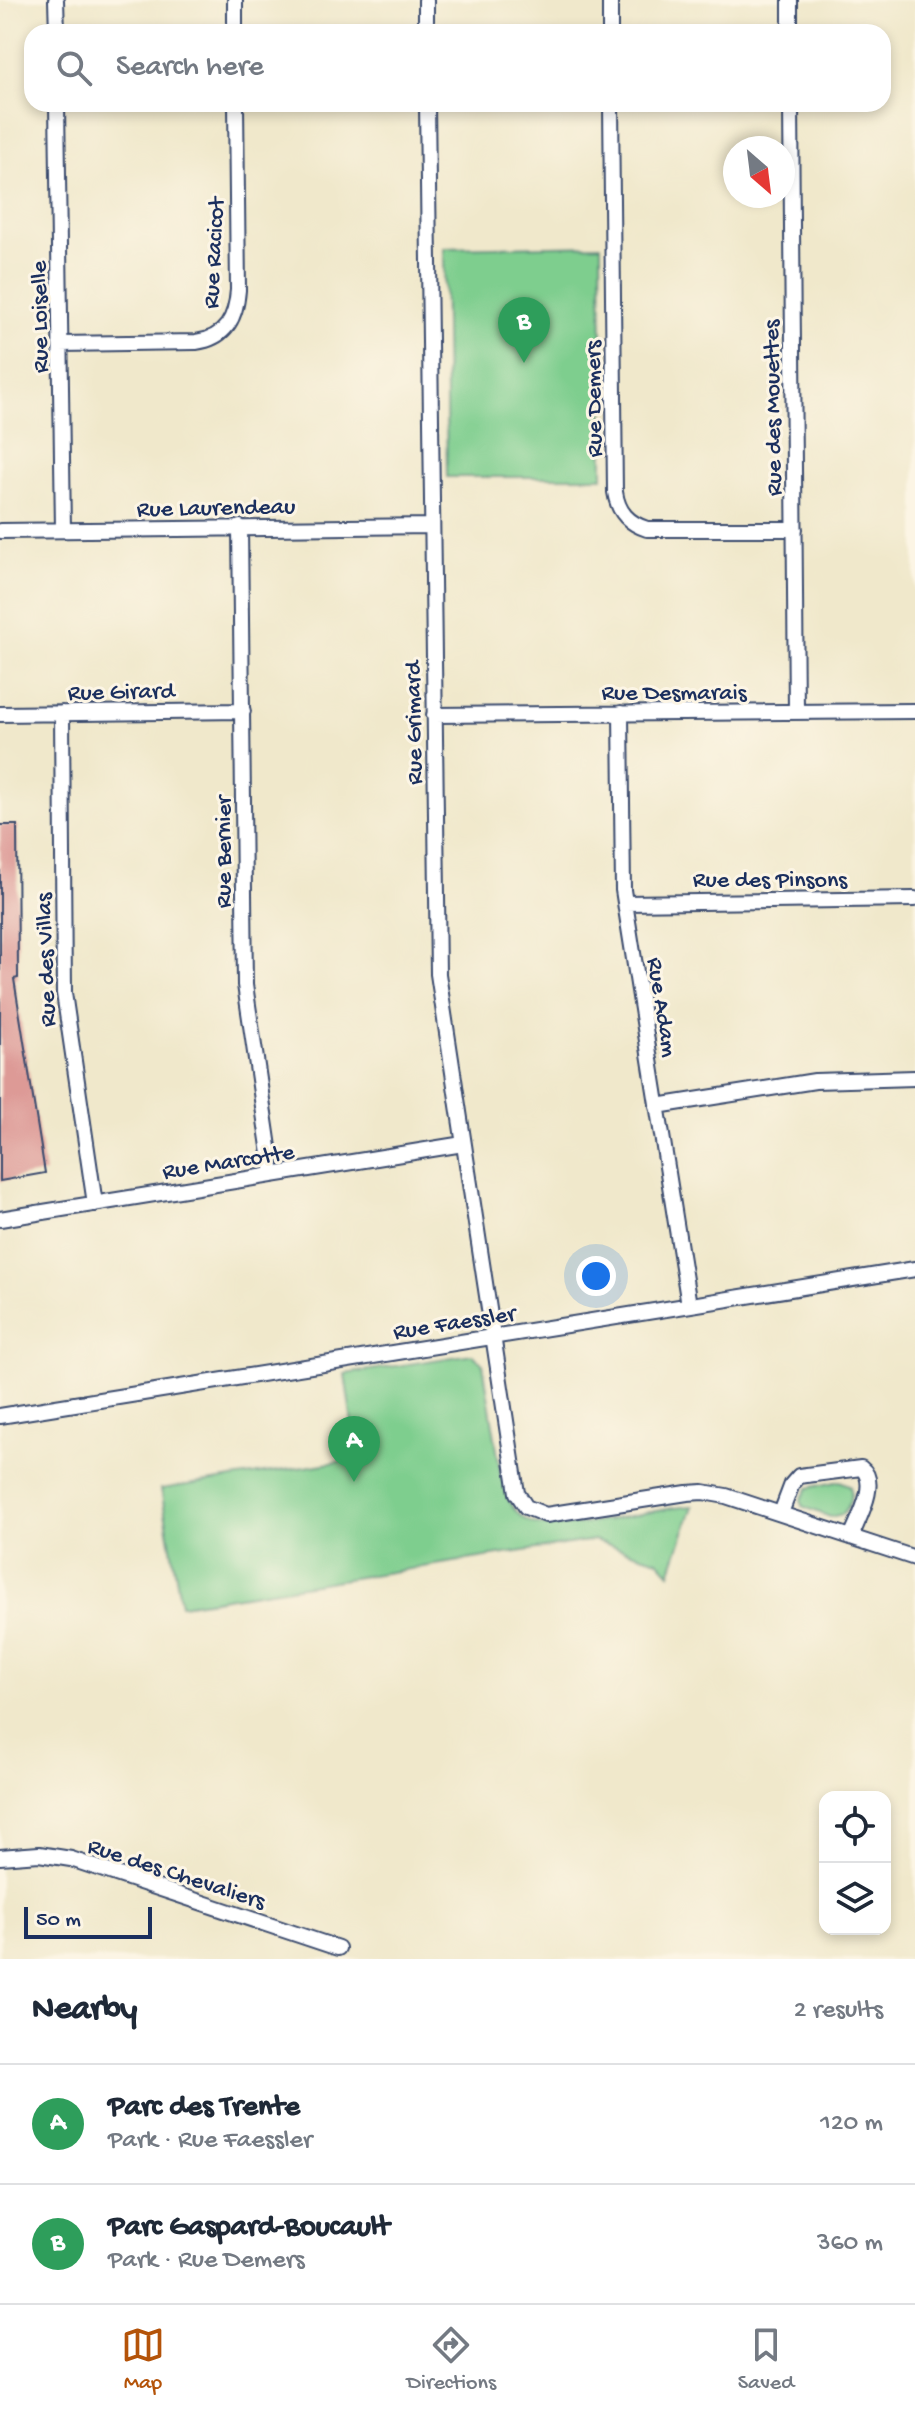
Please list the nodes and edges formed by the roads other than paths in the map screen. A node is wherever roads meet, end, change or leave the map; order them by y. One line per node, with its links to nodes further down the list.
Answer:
1 (56, 0): 6 (street)
2 (235, 0): 7 (street)
3 (426, 0): 8 (street)
4 (610, 0): 9 (street)
5 (790, 0): 10 (street)
6 (57, 24)
7 (235, 24)
8 (426, 24)
9 (610, 24)
10 (790, 24)
11 (57, 112): 16 (street, Rue Loiselle)
12 (236, 112): 16 (street, Rue Racicot)
13 (427, 112): 17 (street, Rue Grimard)
14 (611, 112): 19 (street, Rue Demers)
15 (791, 112): 19 (street, Rue des Mouettes)
16 (60, 344): 20 (street, Rue Loiselle)
17 (432, 526): 18 (street, Rue Laurendeau); 28 (street, Rue Grimard)
18 (240, 527): 20 (street, Rue Laurendeau); 22 (street, Rue Bernier)
19 (795, 529): 24 (street, Rue des Mouettes)
20 (63, 530): 21 (street, Rue Laurendeau)
21 (0, 531)
22 (243, 711): 25 (street, Rue Girard); 34 (street, Rue Bernier)
23 (915, 711): 24 (street, Rue Desmarais)
24 (796, 712): 26 (street, Rue Desmarais)
25 (62, 713): 27 (street, Rue Girard); 35 (street, Rue des Villas)
26 (621, 713): 28 (street, Rue Desmarais); 30 (street, Rue Adam)
27 (0, 714)
28 (434, 715): 33 (street, Rue Grimard)
29 (915, 899): 30 (street, Rue des Pinsons)
30 (625, 903): 32 (street, Rue Adam)
31 (915, 1078): 32 (street)
32 (657, 1106): 38 (street, Rue Adam)
33 (463, 1144): 34 (street, Rue Marcotte); 39 (street, Rue Grimard)
34 (273, 1174): 35 (street, Rue Marcotte)
35 (95, 1204): 36 (street, Rue Marcotte)
36 (0, 1219)
37 (915, 1269): 38 (street, Rue Faessler)
38 (689, 1305): 39 (street, Rue Faessler)
39 (493, 1337): 40 (street, Rue Faessler); 41 (street, Rue Grimard)
40 (0, 1416)
41 (781, 1513): 42 (street, Rue Grimard); 42 (street)
42 (851, 1537): 43 (street, Rue Grimard)
43 (915, 1558)
44 (0, 1857): 45 (street, Rue des Chevaliers)
45 (338, 1948)

